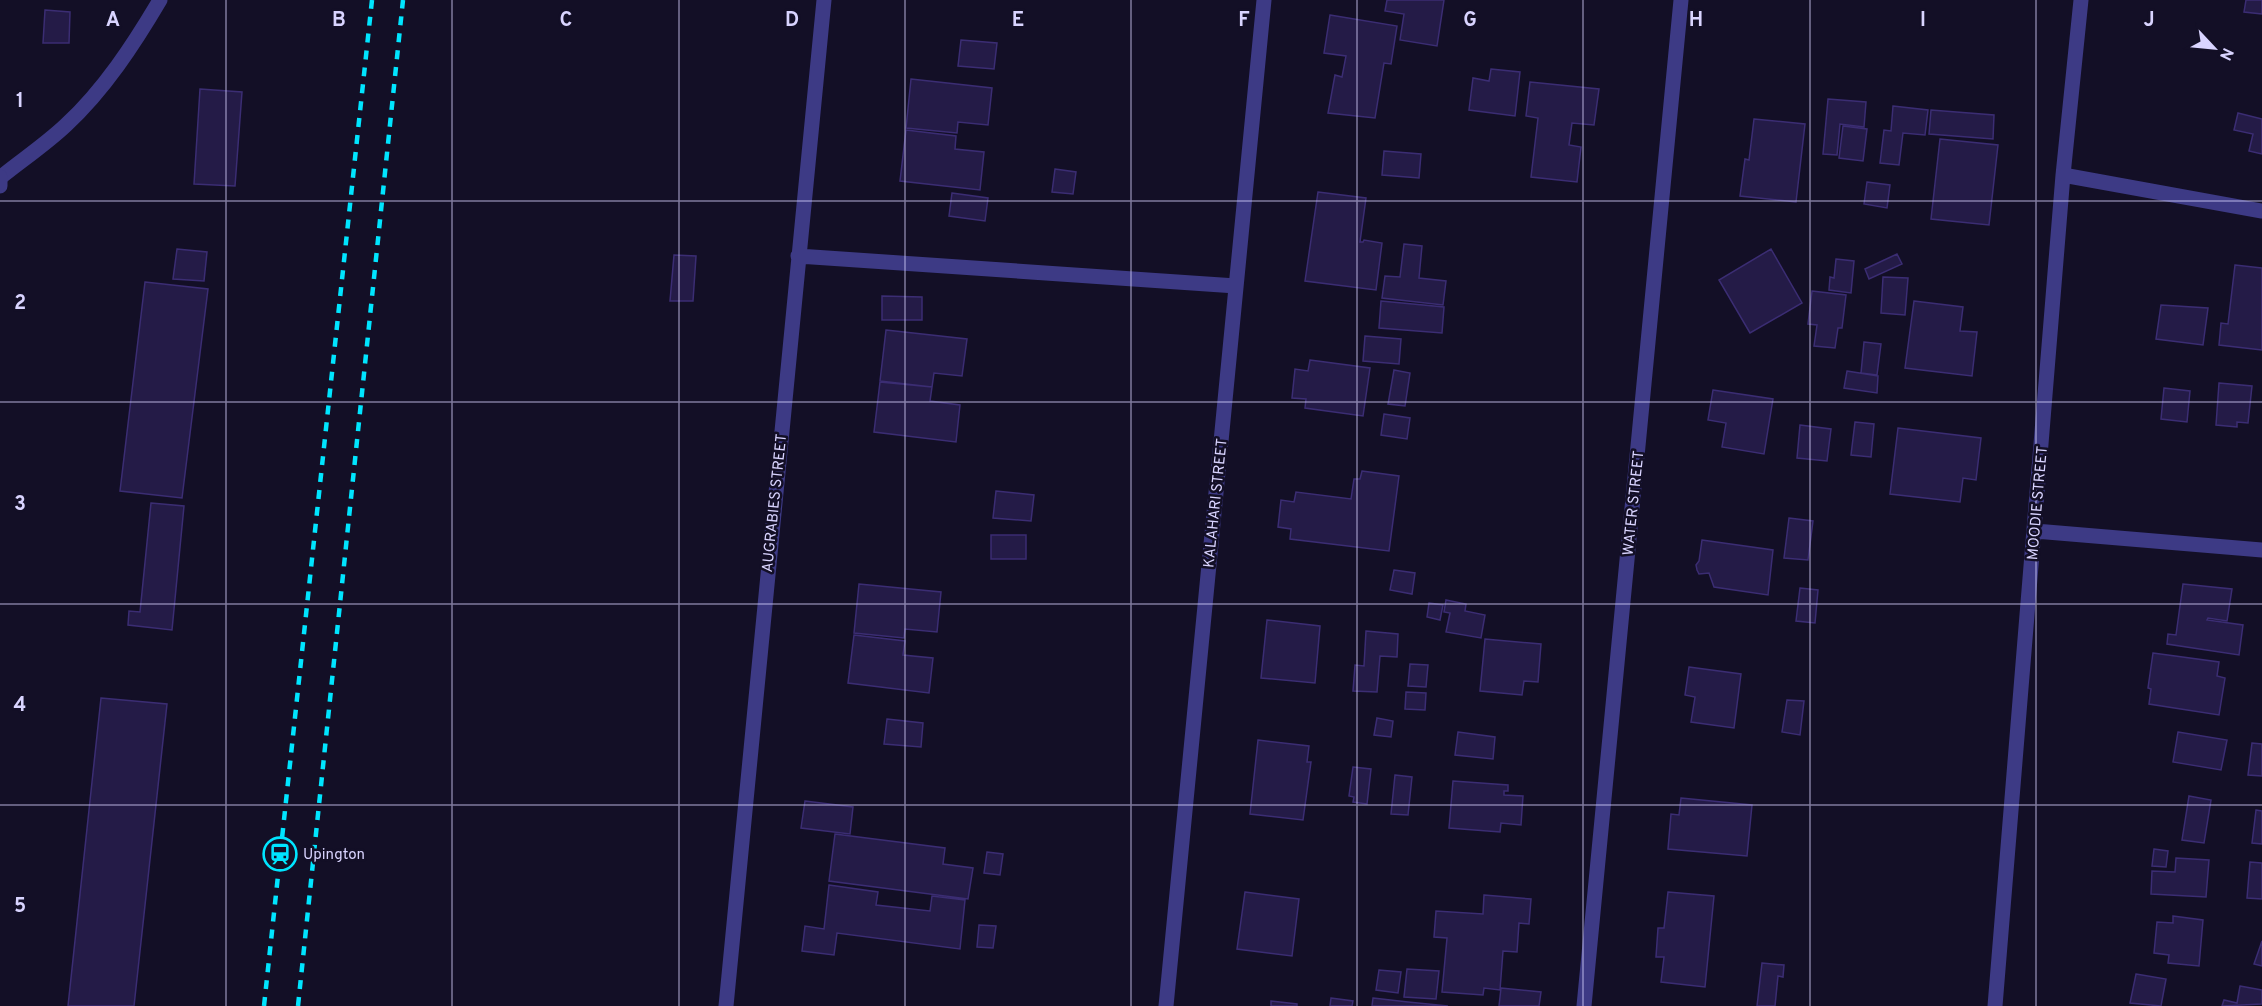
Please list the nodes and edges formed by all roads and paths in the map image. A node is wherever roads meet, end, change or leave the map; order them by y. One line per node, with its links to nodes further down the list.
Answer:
1 (160, 0): 7 (street)
2 (824, 0): 10 (street, AUGRABIES STREET)
3 (1264, 0): 11 (street, KALAHARI STREET)
4 (1681, 0): 16 (street, WATER STREET)
5 (2080, 0): 6 (street, MOODIE STREET)
6 (2063, 175): 9 (street); 12 (street, MOODIE STREET)
7 (0, 177): 8 (street)
8 (0, 186)
9 (2262, 211)
10 (798, 256): 11 (street); 14 (street, AUGRABIES STREET)
11 (1236, 286): 15 (street, KALAHARI STREET)
12 (2035, 531): 13 (street); 17 (street, MOODIE STREET)
13 (2262, 550)
14 (726, 1006)
15 (1166, 1006)
16 (1584, 1006)
17 (1995, 1006)

